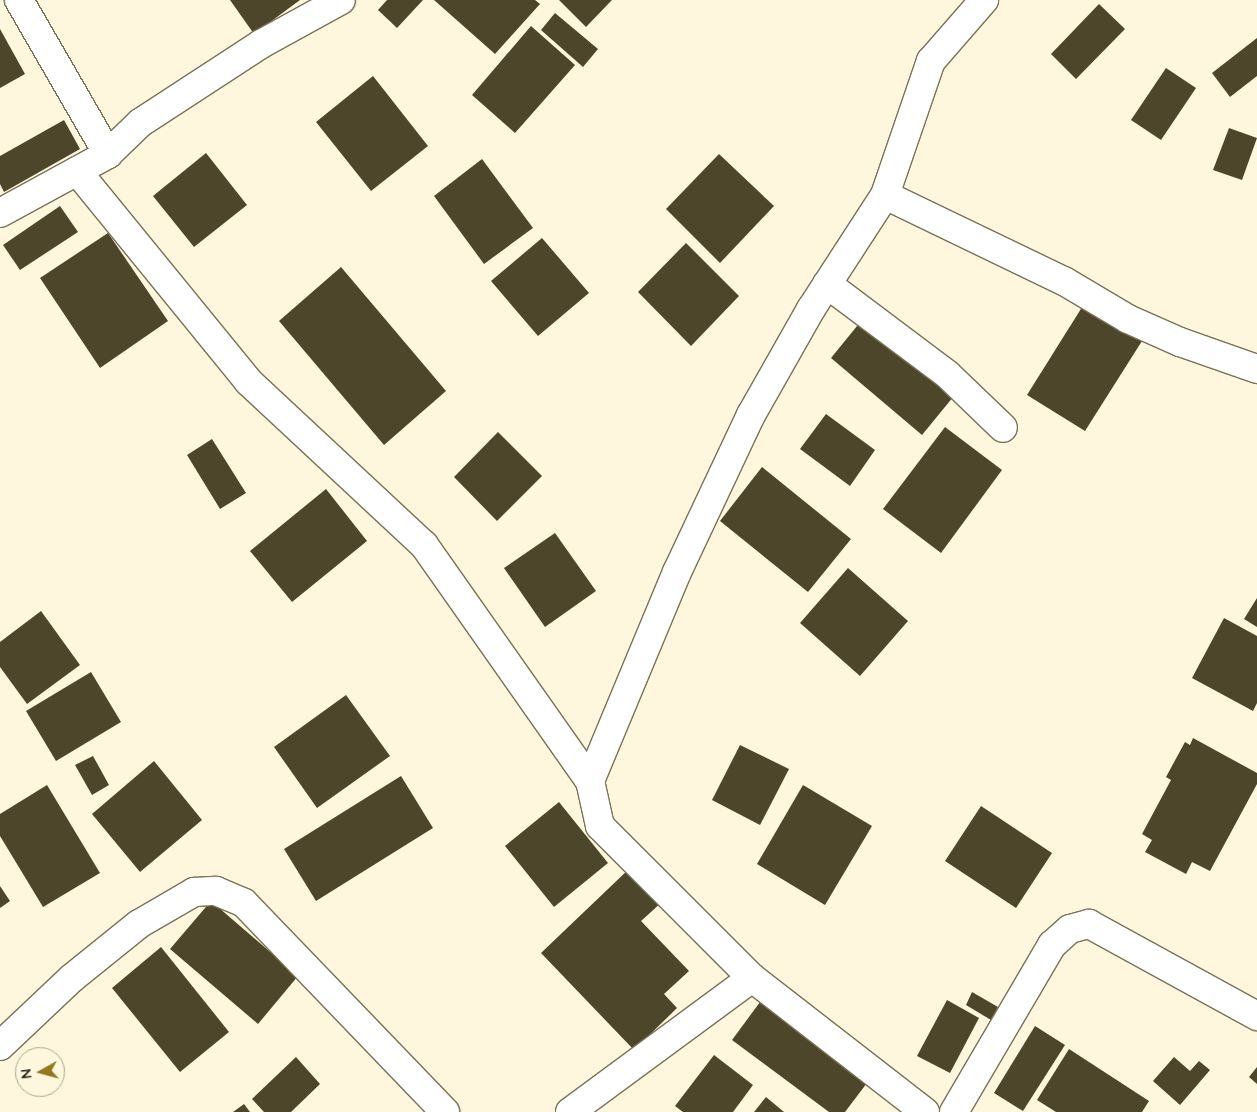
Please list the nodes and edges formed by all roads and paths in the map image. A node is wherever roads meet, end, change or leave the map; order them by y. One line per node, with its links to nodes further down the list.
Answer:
1 (19, 0): 4 (street)
2 (341, 0): 4 (street)
3 (984, 0): 6 (street)
4 (108, 154): 5 (street)
5 (77, 171): 7 (street); 11 (street)
6 (885, 195): 8 (street); 9 (street)
7 (0, 213)
8 (827, 284): 10 (street); 11 (street)
9 (1257, 369)
10 (1003, 428)
11 (590, 781): 12 (street)
12 (752, 978): 16 (street); 17 (street)
13 (1257, 1016): 18 (street)
14 (0, 1046): 15 (street)
15 (445, 1112)
16 (570, 1112)
17 (925, 1112)
18 (954, 1112)

